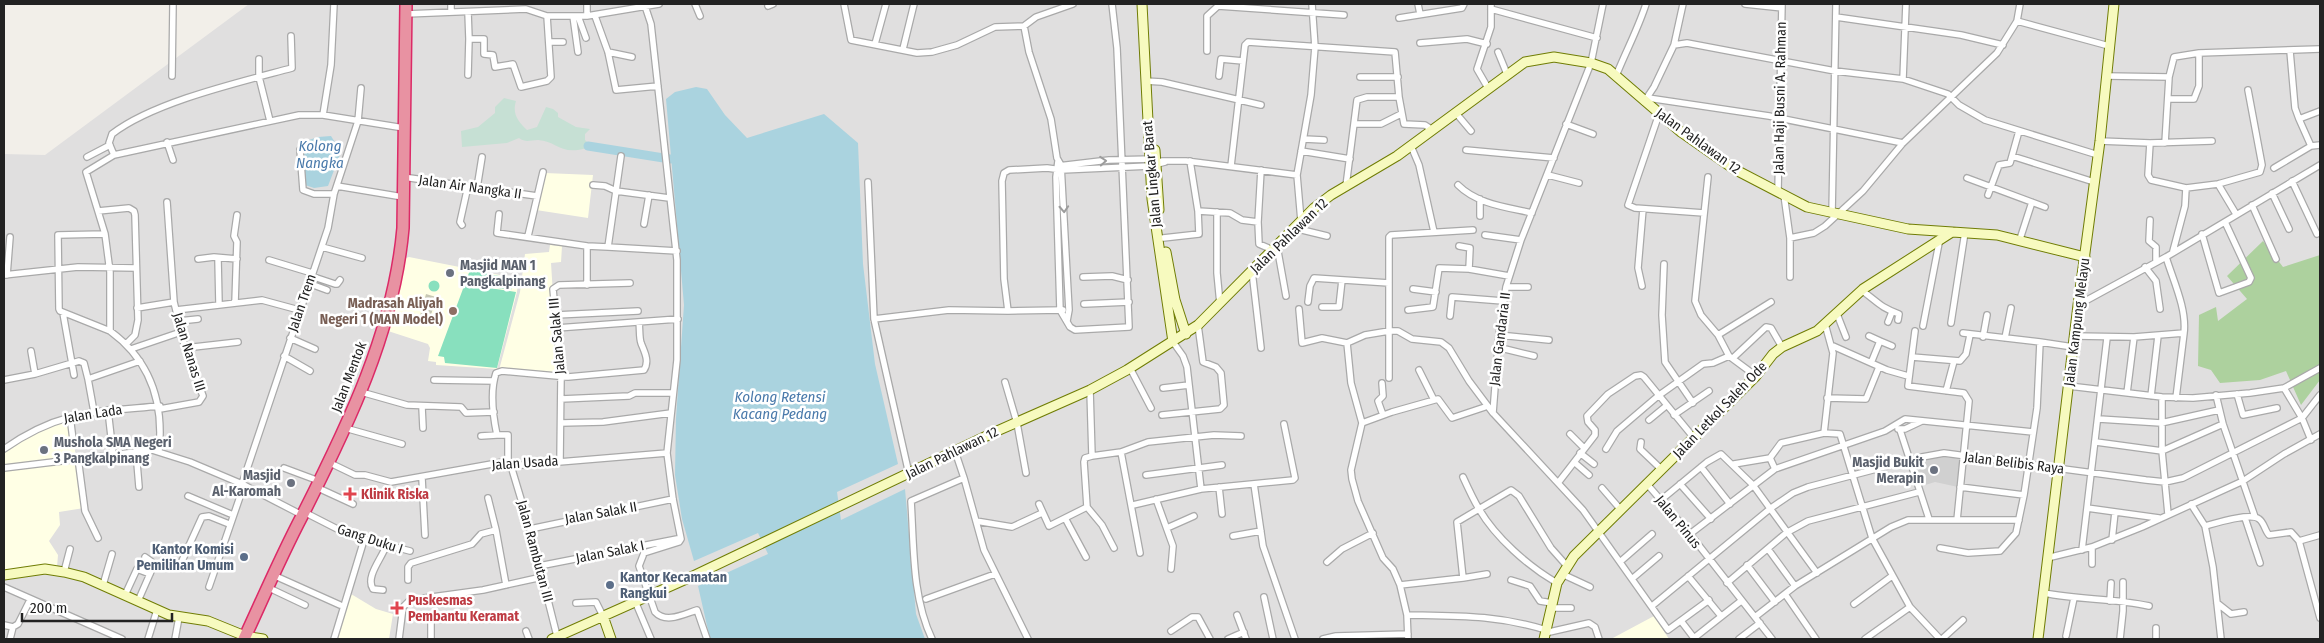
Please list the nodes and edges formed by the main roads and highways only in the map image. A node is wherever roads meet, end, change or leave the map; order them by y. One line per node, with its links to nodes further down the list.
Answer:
1 (1142, 4): 5 (main road, Jalan Lingkar Barat)
2 (1146, 4): 5 (main road, Jalan Lingkar Barat)
3 (2114, 4): 8 (main road, Jalan Kampung Melayu)
4 (406, 9): 15 (highway, Jalan Mentok)
5 (1147, 81): 6 (main road, Jalan Lingkar Barat)
6 (1155, 162): 9 (main road, Jalan Lingkar Barat); 10 (main road, Jalan Lingkar Barat)
7 (1952, 232): 8 (main road, Jalan Pahlawan 12); 9 (main road, Jalan Pahlawan 12); 13 (main road, Jalan Letkol Saleh Ode)
8 (2085, 256): 18 (main road, Jalan Kampung Melayu)
9 (1186, 334): 10 (main road, Jalan Pahlawan 12)
10 (1173, 342): 12 (main road, Jalan Pahlawan 12)
11 (4, 575): 15 (main road)
12 (603, 616): 14 (main road, Jalan Pahlawan 12); 17 (main road)
13 (1545, 634)
14 (561, 637)
15 (244, 638): 16 (main road)
16 (263, 639)
17 (611, 639)
18 (2038, 639)

